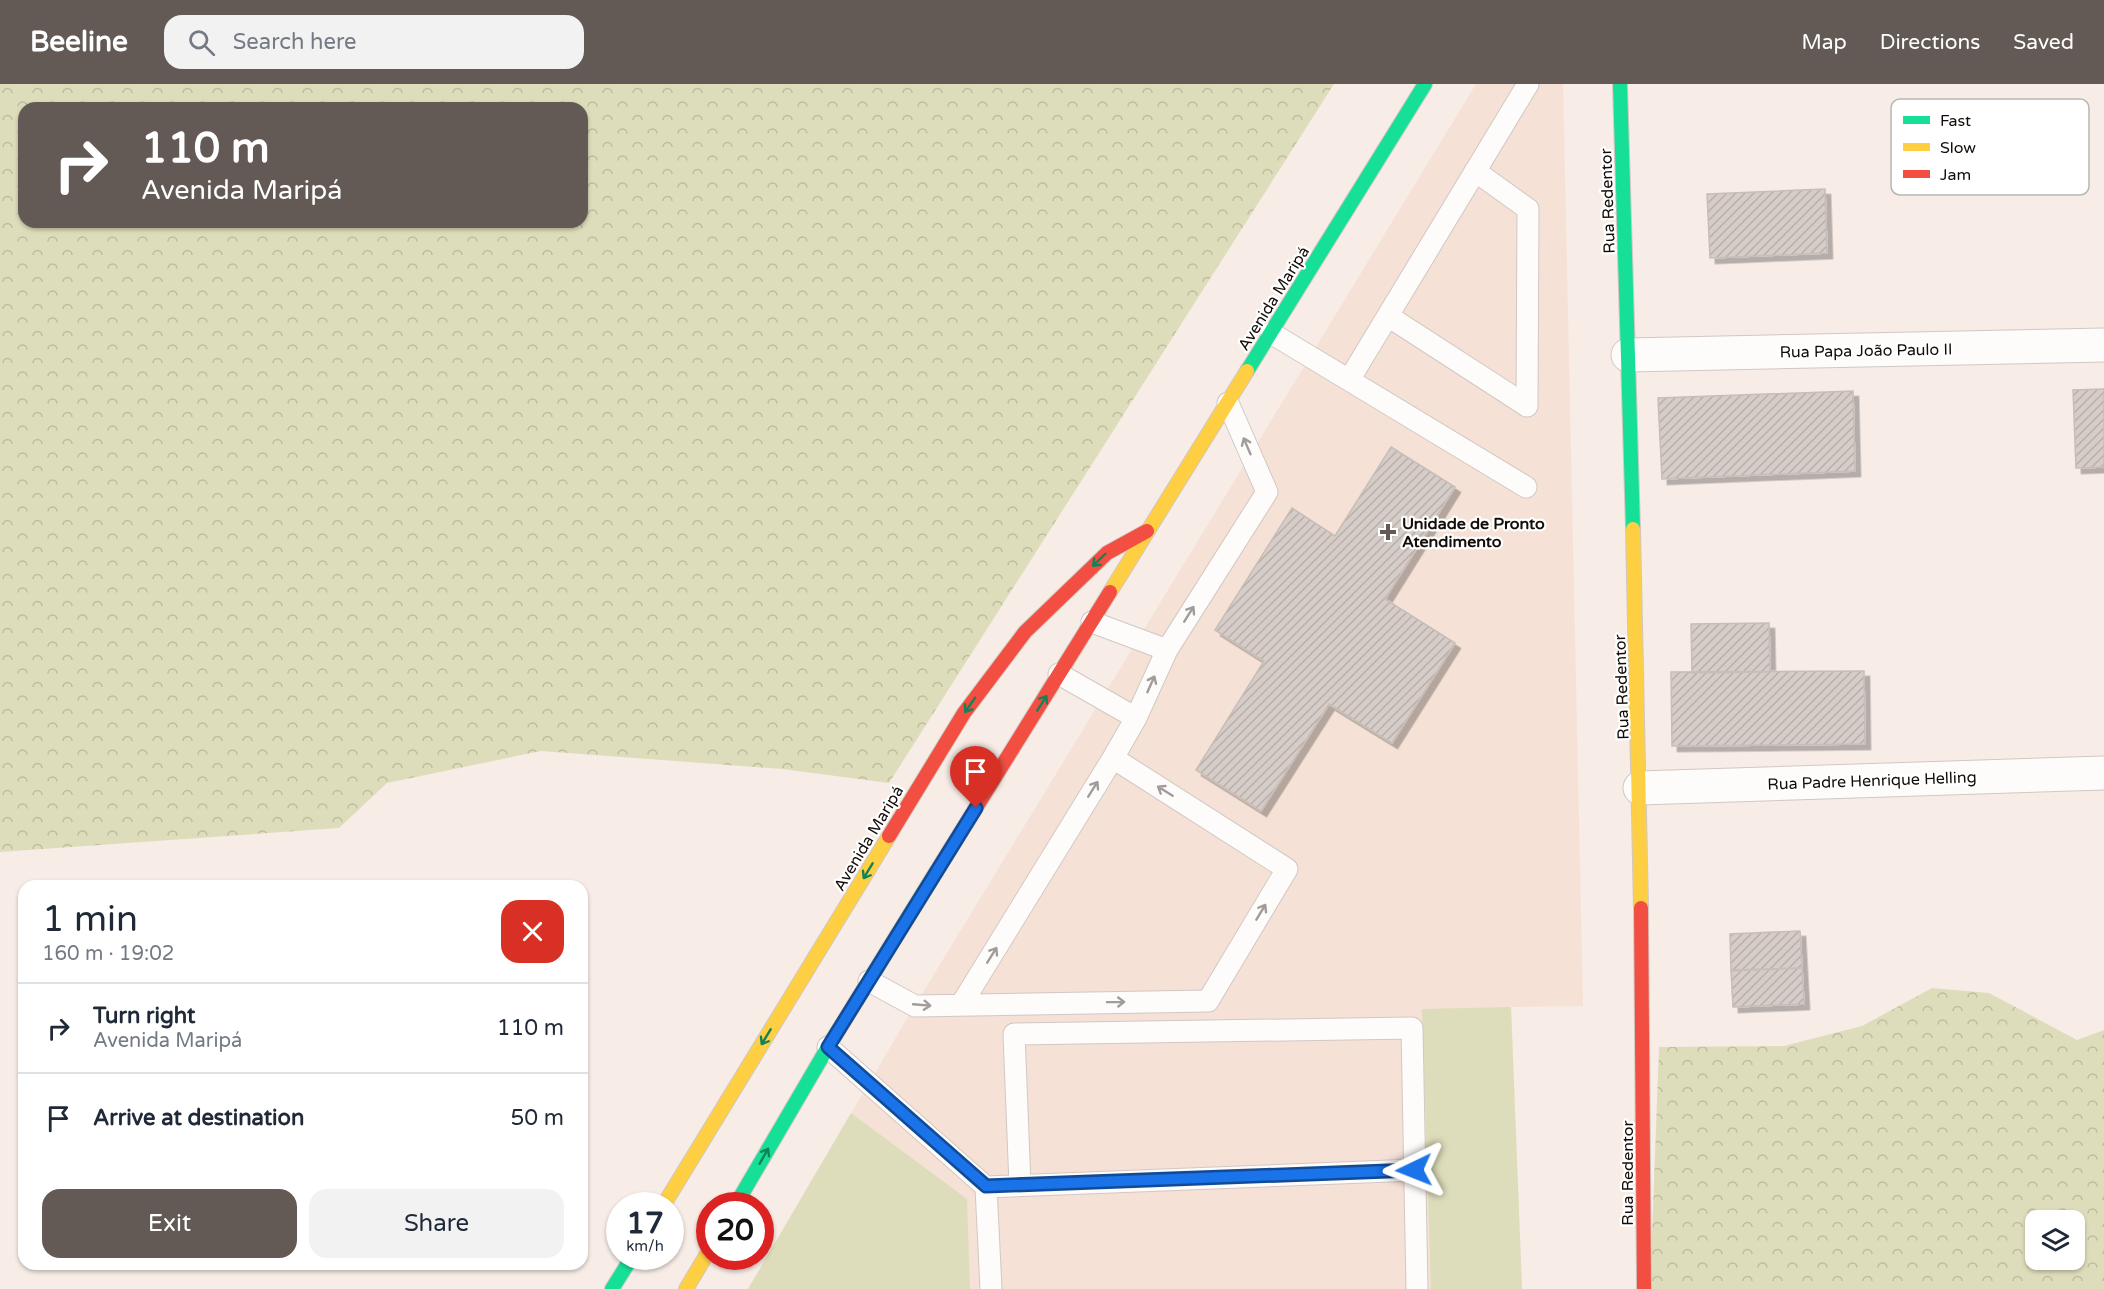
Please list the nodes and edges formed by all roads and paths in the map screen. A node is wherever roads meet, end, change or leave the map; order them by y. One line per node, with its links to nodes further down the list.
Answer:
1 (1425, 84): 6 (main road, Avenida Maripá)
2 (1528, 84): 4 (lane)
3 (1620, 84): 8 (main road, Rua Redentor)
4 (1475, 171): 5 (lane); 5 (lane)
5 (1388, 316): 9 (lane)
6 (1271, 333): 9 (lane); 10 (main road, Avenida Maripá)
7 (2104, 345): 8 (street, Rua Papa João Paulo II)
8 (1628, 355): 19 (main road, Rua Redentor)
9 (1349, 380): 11 (lane)
10 (1228, 403): 12 (main road, Avenida Maripá); 14 (lane, one-way to 10)
11 (1526, 488)
12 (1149, 530): 13 (main road, Avenida Maripá); 26 (main road, Avenida Maripá, one-way to 26)
13 (1092, 622): 14 (lane); 15 (main road, Avenida Maripá)
14 (1167, 650): 16 (lane, one-way to 14)
15 (1059, 674): 16 (lane); 20 (main road, Avenida Maripá, one-way to 15)
16 (1136, 718): 17 (lane)
17 (1113, 758): 21 (lane, one-way to 17); 21 (lane, one-way to 17)
18 (2104, 773): 19 (street, Rua Padre Henrique Helling)
19 (1640, 788): 34 (main road, Rua Redentor)
20 (869, 981): 21 (lane, one-way to 21); 22 (main road, Avenida Maripá)
21 (961, 1005)
22 (828, 1047): 25 (lane); 27 (main road, Avenida Maripá, one-way to 22)
23 (1414, 1170): 24 (lane); 24 (lane); 33 (lane)
24 (1020, 1185): 25 (lane)
25 (986, 1186): 32 (lane)
26 (672, 1192)
27 (743, 1192)
28 (624, 1270): 30 (main road)
29 (697, 1270): 31 (main road)
30 (612, 1289)
31 (686, 1289)
32 (991, 1289)
33 (1417, 1289)
34 (1644, 1289)

